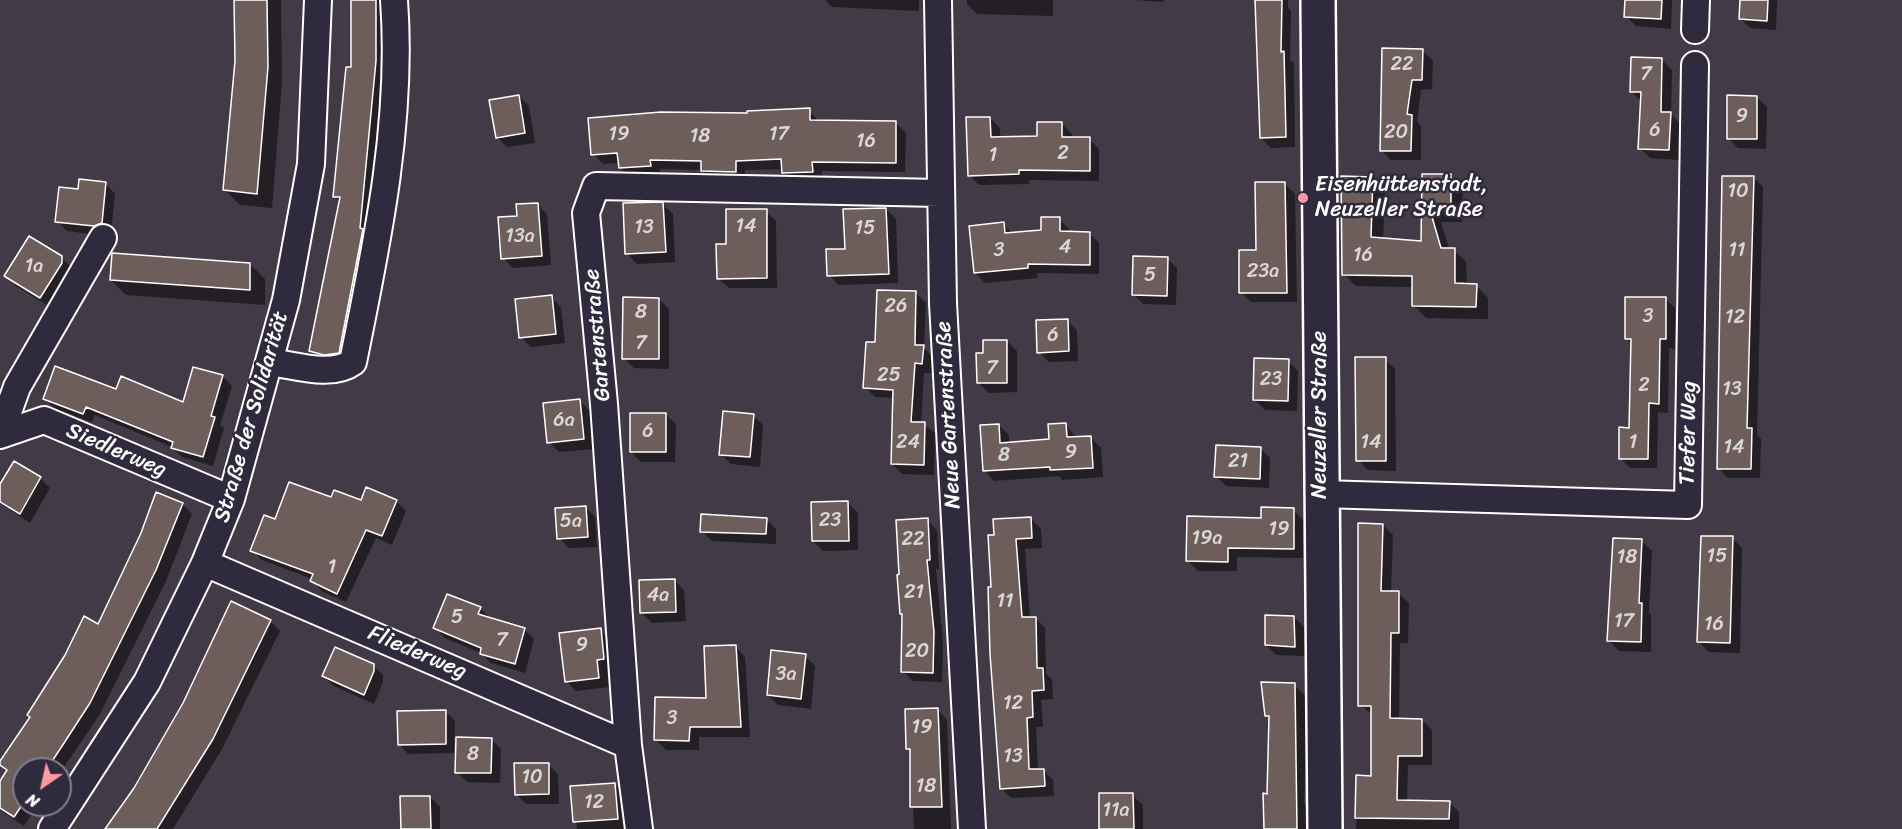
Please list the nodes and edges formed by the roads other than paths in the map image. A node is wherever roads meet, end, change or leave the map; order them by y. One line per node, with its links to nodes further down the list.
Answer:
1 (318, 0): 10 (street, Straße der Solidarität)
2 (394, 0): 10 (street)
3 (938, 0): 8 (street, Neue Gartenstraße)
4 (1318, 0): 12 (main road, Neuzeller Straße)
5 (1696, 0): 6 (street)
6 (1695, 30)
7 (1695, 65): 12 (street, Tiefer Weg)
8 (940, 193): 15 (street, Gartenstraße); 18 (street, Neue Gartenstraße)
9 (103, 238): 11 (street, Siedlerweg)
10 (269, 362): 13 (street, Straße der Solidarität)
11 (0, 434): 13 (street, Siedlerweg)
12 (1321, 494): 19 (main road, Neuzeller Straße)
13 (231, 499): 14 (street, Straße der Solidarität)
14 (205, 563): 15 (street, Fliederweg); 16 (street, Straße der Solidarität)
15 (628, 745): 17 (street, Gartenstraße)
16 (61, 826)
17 (639, 829)
18 (972, 829)
19 (1325, 829)

